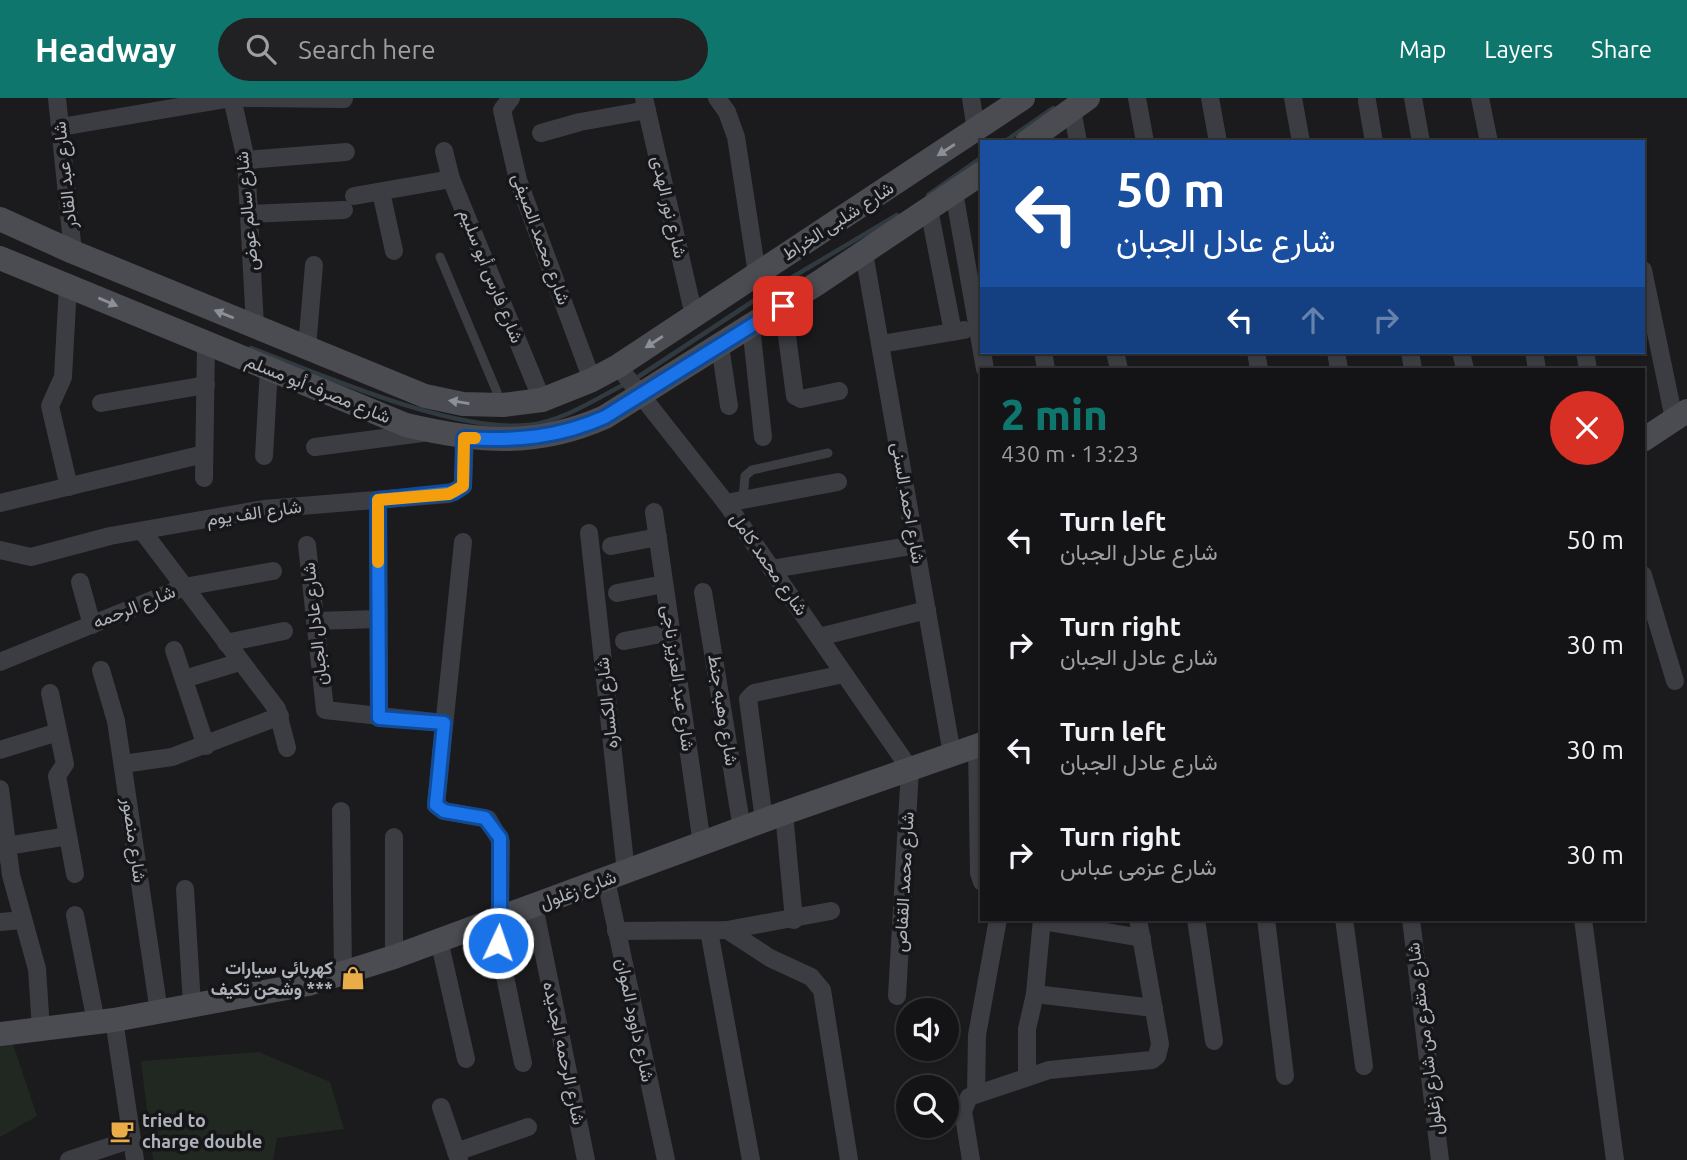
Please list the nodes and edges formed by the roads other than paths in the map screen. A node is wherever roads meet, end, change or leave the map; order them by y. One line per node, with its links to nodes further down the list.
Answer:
1 (57, 98): 17 (street, شارع عبد القادر)
2 (232, 98): 17 (street); 30 (street, شارع سالم عوض)
3 (244, 98): 13 (street)
4 (510, 98): 60 (street, شارع محمد الصيفى)
5 (717, 98): 44 (street)
6 (971, 98): 18 (street)
7 (1023, 98): 18 (street, شارع شلبى الخراط)
8 (1137, 98): 22 (street)
9 (1210, 98): 23 (street)
10 (1293, 98): 24 (street)
11 (1413, 98): 26 (street)
12 (1480, 98): 27 (street)
13 (344, 99)
14 (1367, 101): 25 (street)
15 (645, 104): 19 (street); 48 (street, شارع نور الهدى)
16 (1080, 104): 20 (street); 21 (street)
17 (61, 127): 39 (street, شارع عبد القادر)
18 (976, 130): 44 (street, شارع شلبى الخراط, one-way to 44)
19 (541, 133)
20 (1030, 140)
21 (1078, 140)
22 (1145, 140)
23 (1218, 140)
24 (1301, 140)
25 (1374, 140)
26 (1421, 140)
27 (1489, 140)
28 (444, 151): 32 (street, شارع فارس أبو سليم)
29 (345, 152): 30 (street)
30 (246, 160): 36 (street, شارع سالم عوض)
31 (980, 174): 34 (street)
32 (451, 180): 33 (street); 65 (street, شارع فارس أبو سليم)
33 (381, 191): 36 (street); 38 (street)
34 (954, 192): 35 (street); 51 (street)
35 (929, 209): 40 (street); 52 (street)
36 (250, 214): 49 (street, شارع سالم عوض)
37 (0, 219): 39 (street, شارع مصرف أبو مسلم)
38 (394, 251)
39 (73, 252): 49 (street, شارع مصرف أبو مسلم, one-way to 39)
40 (864, 253): 47 (street); 55 (street, شارع احمد السنى)
41 (440, 257): 67 (lane)
42 (0, 258): 46 (street, شارع مصرف أبو مسلم)
43 (314, 265): 57 (street)
44 (757, 274): 48 (street, شارع شلبى الخراط)
45 (1645, 278): 69 (street)
46 (68, 285): 54 (street, شارع مصرف أبو مسلم, one-way to 54); 80 (street)
47 (783, 306): 50 (street); 64 (street)
48 (694, 316): 59 (street, شارع شلبى الخراط, one-way to 59)
49 (255, 326): 57 (street, شارع مصرف أبو مسلم)
50 (751, 326): 56 (street); 71 (street)
51 (978, 328): 52 (street); 53 (street)
52 (953, 332): 55 (street)
53 (980, 340)
54 (206, 344): 58 (street, شارع مصرف أبو مسلم); 62 (street)
55 (881, 345): 90 (street, شارع احمد السنى)
56 (720, 346): 63 (street); 68 (street)
57 (307, 347): 61 (street, شارع مصرف أبو مسلم)
58 (269, 368): 61 (street, شارع مصرف أبو مسلم); 77 (street)
59 (620, 369): 60 (street, شارع مصرف أبو مسلم); 63 (street, شارع محمد كامل)
60 (592, 380): 65 (street, شارع مصرف أبو مسلم)
61 (336, 381): 67 (street, شارع مصرف أبو مسلم, one-way to 61); 70 (street, شارع مصرف أبو مسلم)
62 (206, 385): 66 (street); 76 (street)
63 (639, 390): 72 (street, شارع مصرف أبو مسلم); 82 (street, شارع محمد كامل)
64 (839, 391)
65 (542, 400): 67 (street, شارع مصرف أبو مسلم)
66 (101, 403)
67 (503, 405)
68 (729, 406)
69 (1680, 415): 73 (street)
70 (435, 432): 72 (street, شارع مصرف أبو مسلم); 74 (street)
71 (763, 437)
72 (464, 438): 81 (street, شارع الف يوم)
73 (1645, 439)
74 (315, 447)
75 (828, 453): 82 (lane)
76 (204, 454): 78 (street); 80 (street)
77 (264, 456)
78 (204, 478)
79 (838, 482): 82 (street)
80 (69, 487): 83 (street)
81 (378, 500): 85 (street, شارع الف يوم); 102 (street)
82 (735, 501): 93 (street, شارع محمد كامل)
83 (0, 503)
84 (654, 512): 87 (street, شارع عبد العزيز ناجى)
85 (143, 532): 92 (street, شارع الف يوم); 98 (street)
86 (589, 533): 138 (street, شارع الكساره)
87 (658, 537): 91 (street); 97 (street, شارع عبد العزيز ناجى)
88 (463, 542): 120 (street)
89 (307, 545): 103 (street, شارع عادل الجبان)
90 (916, 545): 93 (street); 101 (street, شارع احمد السنى)
91 (611, 546)
92 (0, 550)
93 (772, 569): 107 (street, شارع محمد كامل)
94 (273, 571): 98 (street, شارع الرحمه)
95 (80, 582): 104 (street)
96 (1645, 582): 115 (street)
97 (664, 584): 99 (street); 106 (street, شارع عبد العزيز ناجى)
98 (184, 587): 104 (street, شارع الرحمه); 109 (street)
99 (617, 593)
100 (703, 593): 131 (street, شارع وهبه جنط)
101 (927, 610): 107 (street); 126 (street, شارع احمد السنى)
102 (378, 620): 103 (street); 119 (street)
103 (315, 621): 119 (street, شارع عادل الجبان)
104 (92, 625): 111 (street, شارع الرحمه)
105 (284, 631): 109 (street)
106 (671, 632): 108 (street); 135 (street, شارع عبد العزيز ناجى)
107 (819, 637): 114 (street, شارع محمد كامل)
108 (624, 641)
109 (226, 643): 112 (street)
110 (174, 650): 116 (street)
111 (0, 662)
112 (240, 662): 116 (street); 118 (street)
113 (101, 670): 127 (street, شارع منصور)
114 (844, 674): 128 (street, شارع محمد كامل); 131 (street)
115 (1675, 681)
116 (192, 688): 123 (street)
117 (50, 693): 121 (street)
118 (281, 716): 123 (street); 124 (street)
119 (379, 718): 120 (street, شارع عادل الجبان)
120 (444, 723): 144 (street)
121 (58, 732): 125 (street); 133 (street)
122 (979, 745): 126 (street, شارع زغلول); 139 (street)
123 (206, 746): 127 (street)
124 (287, 748)
125 (0, 750)
126 (952, 754): 128 (street, شارع زغلول)
127 (122, 764): 167 (street, شارع منصور)
128 (910, 769): 131 (street, شارع زغلول); 164 (street, شارع محمد القفاص)
129 (0, 789): 132 (street)
130 (341, 810): 162 (street)
131 (763, 820): 135 (street, شارع زغلول); 146 (street)
132 (4, 834): 133 (street); 137 (street)
133 (68, 836): 136 (street)
134 (394, 837): 161 (street)
135 (702, 844): 138 (street, شارع زغلول)
136 (75, 874)
137 (5, 876): 145 (street)
138 (616, 876): 141 (street, شارع زغلول); 157 (street, شارع داوود الموان)
139 (980, 876)
140 (185, 889): 165 (street)
141 (534, 906): 144 (street, شارع زغلول); 184 (street, شارع الرحمه الجديده)
142 (831, 911): 146 (street)
143 (75, 915): 168 (street)
144 (497, 918): 160 (street, شارع زغلول); 173 (street)
145 (23, 920): 156 (street); 169 (street)
146 (793, 920): 158 (street)
147 (998, 921): 177 (street)
148 (1042, 921): 163 (street)
149 (1048, 921): 159 (street)
150 (1138, 921): 159 (street)
151 (1196, 921): 171 (street)
152 (1266, 921): 176 (street)
153 (1344, 921): 174 (street)
154 (1411, 921): 189 (street, شارع متفرع من شارع زغلول)
155 (1583, 921): 190 (street)
156 (0, 922)
157 (616, 931): 158 (street); 185 (street, شارع داوود الموان)
158 (718, 931): 186 (street); 187 (street)
159 (1142, 938): 166 (street)
160 (439, 940): 161 (street, شارع زغلول); 172 (street)
161 (394, 957): 162 (street, شارع زغلول)
162 (343, 973): 165 (street, شارع زغلول)
163 (1035, 993): 166 (street); 175 (street)
164 (897, 996)
165 (192, 1005): 167 (street, شارع زغلول)
166 (1154, 1008): 175 (street)
167 (159, 1012): 168 (street, شارع زغلول)
168 (105, 1021): 169 (street, شارع زغلول); 180 (street)
169 (41, 1030): 170 (street, شارع زغلول)
170 (0, 1034)
171 (1214, 1041)
172 (466, 1059)
173 (523, 1063)
174 (1364, 1066)
175 (1027, 1076): 177 (street)
176 (1285, 1076)
177 (976, 1094): 188 (street)
178 (441, 1107): 181 (street)
179 (528, 1127): 181 (street)
180 (132, 1139): 182 (street); 183 (street)
181 (458, 1156)
182 (69, 1160)
183 (135, 1160)
184 (586, 1160)
185 (666, 1160)
186 (751, 1160)
187 (849, 1160)
188 (971, 1160)
189 (1440, 1160)
190 (1615, 1160)

